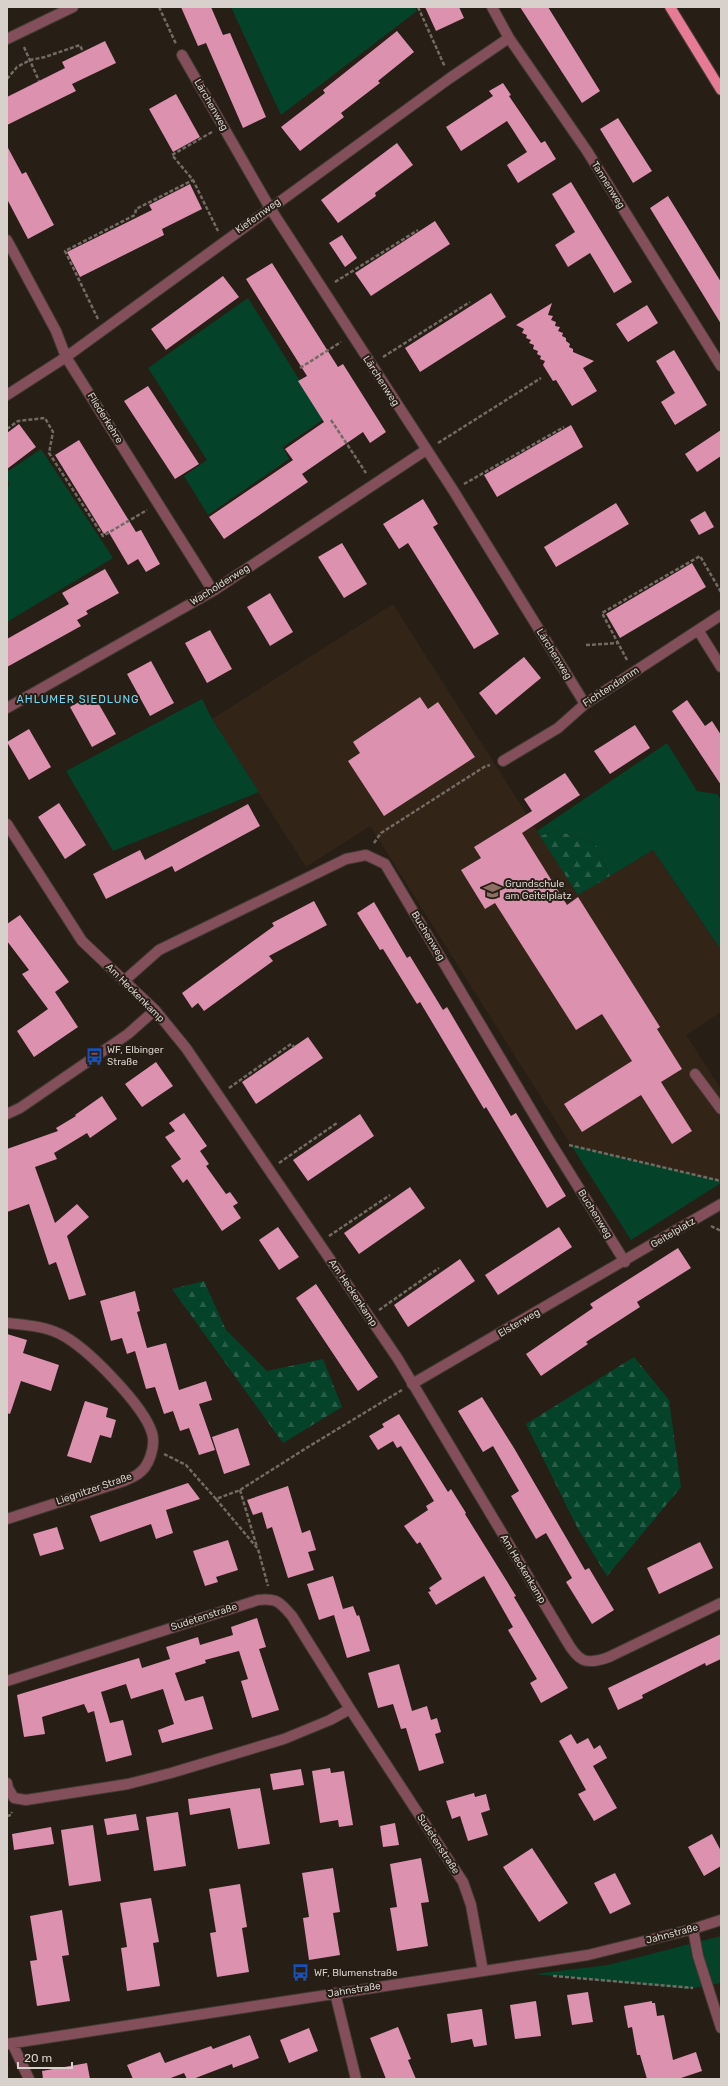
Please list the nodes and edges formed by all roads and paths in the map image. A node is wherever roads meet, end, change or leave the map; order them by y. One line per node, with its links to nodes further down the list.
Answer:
1 (73, 7): 6 (street)
2 (159, 7): 10 (path)
3 (418, 7): 12 (path)
4 (492, 7): 7 (street, Tannenweg)
5 (670, 7): 15 (main road)
6 (18, 34): 8 (street); 11 (path)
7 (509, 38): 12 (street, Kiefernweg); 28 (street, Tannenweg)
8 (7, 39)
9 (83, 52): 11 (path)
10 (182, 55): 16 (street, Lärchenweg)
11 (30, 60): 13 (path); 14 (path)
12 (450, 78): 18 (street, Kiefernweg)
13 (7, 79)
14 (40, 81)
15 (721, 90)
16 (223, 126): 17 (path); 18 (street, Lärchenweg)
17 (193, 180): 21 (path); 24 (path)
18 (270, 208): 21 (street, Kiefernweg); 22 (street, Lärchenweg)
19 (418, 230): 22 (path)
20 (7, 240): 26 (street, Fliederkehre)
21 (223, 242): 24 (street, Kiefernweg)
22 (322, 289): 25 (street, Lärchenweg)
23 (470, 302): 27 (path)
24 (103, 330): 26 (street, Kiefernweg)
25 (352, 335): 27 (street, Lärchenweg); 29 (path)
26 (66, 357): 31 (street, Kiefernweg); 38 (street, Fliederkehre)
27 (371, 364): 35 (street, Lärchenweg)
28 (721, 366)
29 (300, 368)
30 (541, 378): 35 (path)
31 (7, 395)
32 (331, 420): 36 (path)
33 (564, 427): 37 (path)
34 (7, 429): 38 (path)
35 (426, 450): 36 (street, Wacholderweg); 37 (street, Lärchenweg)
36 (374, 485): 39 (street, Wacholderweg)
37 (453, 490): 47 (street, Lärchenweg)
38 (158, 503): 39 (street, Fliederkehre)
39 (212, 591): 48 (street, Wacholderweg)
40 (721, 592): 43 (path)
41 (721, 615): 42 (street, Fichtendamm)
42 (698, 630): 45 (street); 46 (street, Fichtendamm)
43 (619, 644): 44 (path); 46 (path)
44 (586, 645)
45 (721, 667)
46 (633, 673): 47 (street, Fichtendamm)
47 (585, 704): 49 (street, Fichtendamm)
48 (7, 708)
49 (504, 761): 51 (path)
50 (7, 824): 52 (street, Am Heckenkamp)
51 (366, 856): 52 (street); 60 (street, Buchenweg)
52 (124, 981): 53 (street, Am Heckenkamp)
53 (155, 1010): 56 (street, Am Heckenkamp); 58 (street)
54 (294, 1047): 56 (path)
55 (695, 1074): 57 (street)
56 (218, 1096): 61 (street, Am Heckenkamp)
57 (721, 1109)
58 (7, 1114)
59 (337, 1123): 61 (path)
60 (549, 1140): 62 (path); 66 (street, Buchenweg)
61 (269, 1170): 65 (street, Am Heckenkamp)
62 (721, 1181)
63 (390, 1195): 65 (path)
64 (721, 1204): 66 (street, Geitelplatz)
65 (318, 1242): 68 (street, Am Heckenkamp)
66 (625, 1262): 70 (street, Elsterweg)
67 (439, 1268): 68 (path)
68 (369, 1317): 70 (street, Am Heckenkamp)
69 (7, 1323): 71 (street, Liegnitzer Straße)
70 (412, 1384): 72 (path); 77 (street, Am Heckenkamp)
71 (152, 1448): 73 (path); 74 (street, Liegnitzer Straße)
72 (240, 1490): 73 (path); 75 (path)
73 (216, 1498): 75 (path)
74 (7, 1519)
75 (258, 1549): 76 (path)
76 (272, 1598): 78 (street, Sudetenstraße); 79 (street, Sudetenstraße)
77 (721, 1603)
78 (7, 1681)
79 (350, 1709): 80 (street); 83 (street, Sudetenstraße)
80 (7, 1782)
81 (721, 1920): 82 (street, Jahnstraße)
82 (693, 1929): 83 (street, Jahnstraße); 85 (street)
83 (483, 1971): 86 (street, Jahnstraße)
84 (550, 1976): 85 (path)
85 (707, 1985): 87 (street)
86 (335, 1993): 88 (street, Jahnstraße); 90 (street)
87 (721, 2028)
88 (10, 2044): 89 (street)
89 (28, 2079)
90 (356, 2079)

